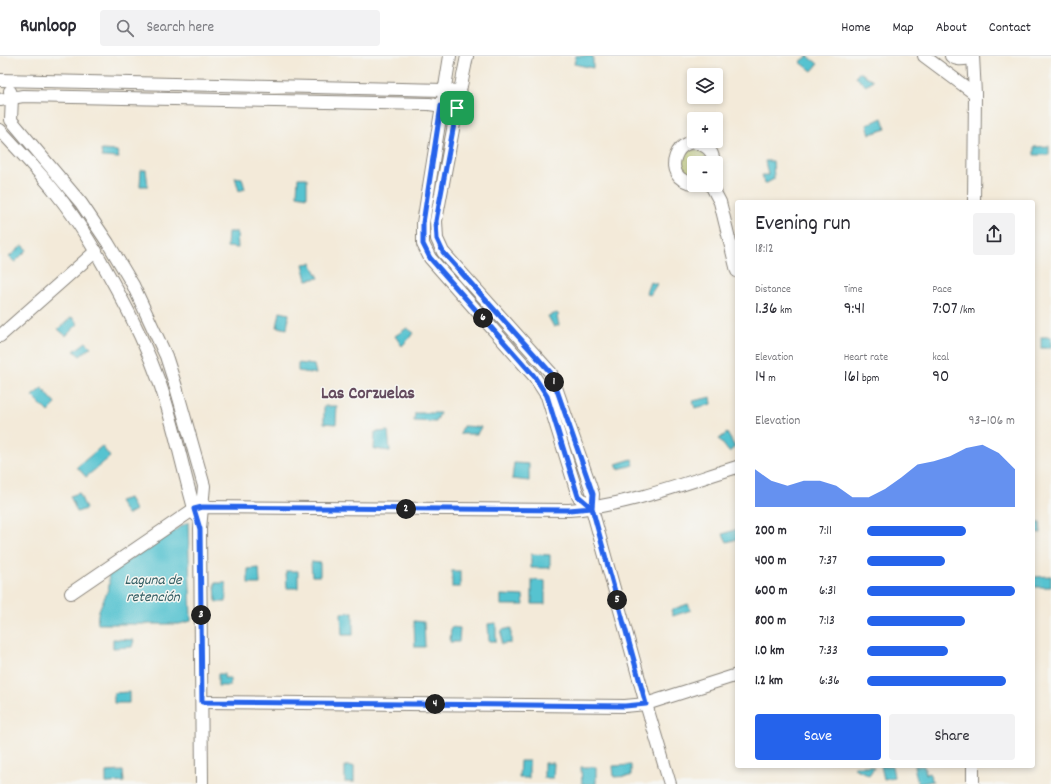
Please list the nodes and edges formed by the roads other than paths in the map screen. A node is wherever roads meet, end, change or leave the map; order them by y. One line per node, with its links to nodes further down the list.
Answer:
1 (450, 56): 7 (street)
2 (467, 56): 8 (street)
3 (924, 56): 9 (street)
4 (951, 56): 5 (street)
5 (973, 57): 9 (street)
6 (2, 80): 7 (street); 10 (street)
7 (444, 90): 8 (street); 12 (street)
8 (460, 91): 13 (street)
9 (974, 94): 18 (street)
10 (12, 97): 11 (street); 12 (street); 23 (street)
11 (0, 100)
12 (441, 106): 13 (street); 24 (street)
13 (457, 108): 24 (street)
14 (0, 130): 19 (street)
15 (713, 156): 16 (street)
16 (687, 181)
17 (715, 192): 20 (street)
18 (974, 200)
19 (96, 251): 21 (street); 23 (street)
20 (735, 263)
21 (0, 336)
22 (735, 468): 24 (street)
23 (198, 508): 24 (street); 25 (street); 27 (street)
24 (592, 508): 28 (street)
25 (71, 592)
26 (735, 676): 28 (street)
27 (202, 702): 28 (street); 30 (street)
28 (646, 704): 31 (street)
29 (973, 768): 32 (street)
30 (202, 784)
31 (670, 784)
32 (973, 784)

